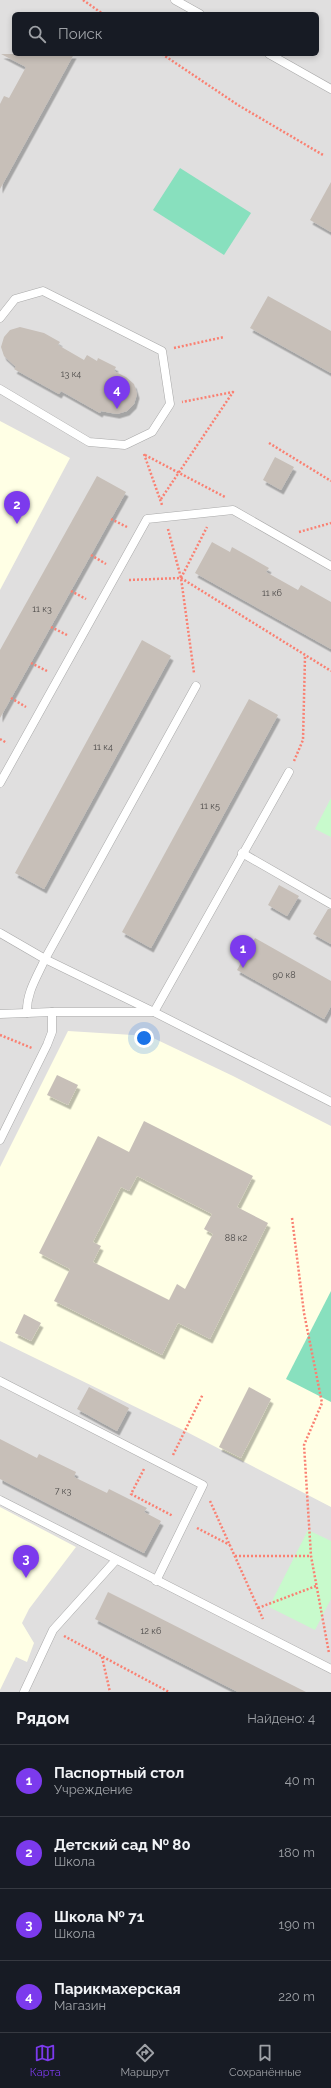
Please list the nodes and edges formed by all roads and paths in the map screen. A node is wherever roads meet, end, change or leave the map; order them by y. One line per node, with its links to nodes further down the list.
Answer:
1 (83, 0): 3 (path)
2 (175, 0): 4 (lane)
3 (100, 12)
4 (196, 12)
5 (165, 56): 8 (path)
6 (273, 56): 7 (lane)
7 (331, 89)
8 (323, 155)
9 (0, 318): 11 (lane)
10 (224, 337): 11 (path)
11 (162, 351): 13 (lane)
12 (0, 389): 15 (lane)
13 (170, 404): 15 (lane); 17 (path)
14 (269, 443): 18 (path)
15 (125, 444): 16 (path)
16 (144, 454): 17 (path); 19 (path)
17 (179, 472): 19 (path); 20 (path)
18 (331, 481)
19 (161, 499): 22 (path); 24 (path)
20 (230, 499)
21 (215, 512): 22 (lane); 27 (lane); 31 (path)
22 (165, 517): 24 (lane); 31 (path)
23 (111, 519): 26 (path)
24 (147, 519): 26 (lane)
25 (331, 523): 27 (path)
26 (139, 533): 30 (lane)
27 (282, 538): 29 (lane)
28 (91, 555): 30 (path)
29 (331, 566)
30 (118, 571): 32 (lane)
31 (181, 578): 32 (path); 35 (path); 39 (path)
32 (112, 581): 34 (lane)
33 (51, 627): 34 (path)
34 (79, 642): 38 (lane)
35 (305, 656): 37 (path); 42 (path)
36 (31, 663): 38 (path)
37 (331, 671)
38 (59, 677): 41 (lane)
39 (196, 686): 47 (lane)
40 (11, 698): 41 (path)
41 (39, 714): 43 (lane)
42 (289, 772): 44 (lane)
43 (0, 783)
44 (242, 853): 45 (lane); 49 (lane)
45 (331, 904)
46 (0, 933): 47 (lane)
47 (45, 960): 49 (lane); 50 (lane)
48 (52, 1012): 49 (lane); 50 (lane); 53 (lane)
49 (154, 1012): 54 (lane)
50 (27, 1013): 51 (lane)
51 (0, 1014)
52 (0, 1035): 53 (path)
53 (43, 1053): 55 (lane)
54 (331, 1102)
55 (0, 1140)
56 (292, 1218): 66 (path)
57 (0, 1381): 59 (lane)
58 (203, 1394): 60 (path)
59 (149, 1457): 60 (lane); 63 (path)
60 (168, 1467): 61 (lane)
61 (203, 1485): 63 (lane); 64 (path)
62 (0, 1500): 67 (lane)
63 (185, 1522): 64 (path); 68 (lane)
64 (230, 1546): 65 (path)
65 (235, 1556): 66 (path); 70 (path)
66 (311, 1556): 69 (path)
67 (116, 1560): 68 (lane); 71 (lane)
68 (156, 1581): 72 (lane)
69 (316, 1586): 70 (path); 74 (path)
70 (258, 1608): 72 (path)
71 (53, 1630): 73 (path); 76 (lane)
72 (272, 1640): 75 (lane)
73 (102, 1658): 77 (path); 78 (path)
74 (330, 1658)
75 (331, 1669)
76 (24, 1692)
77 (110, 1692)
78 (169, 1692)

